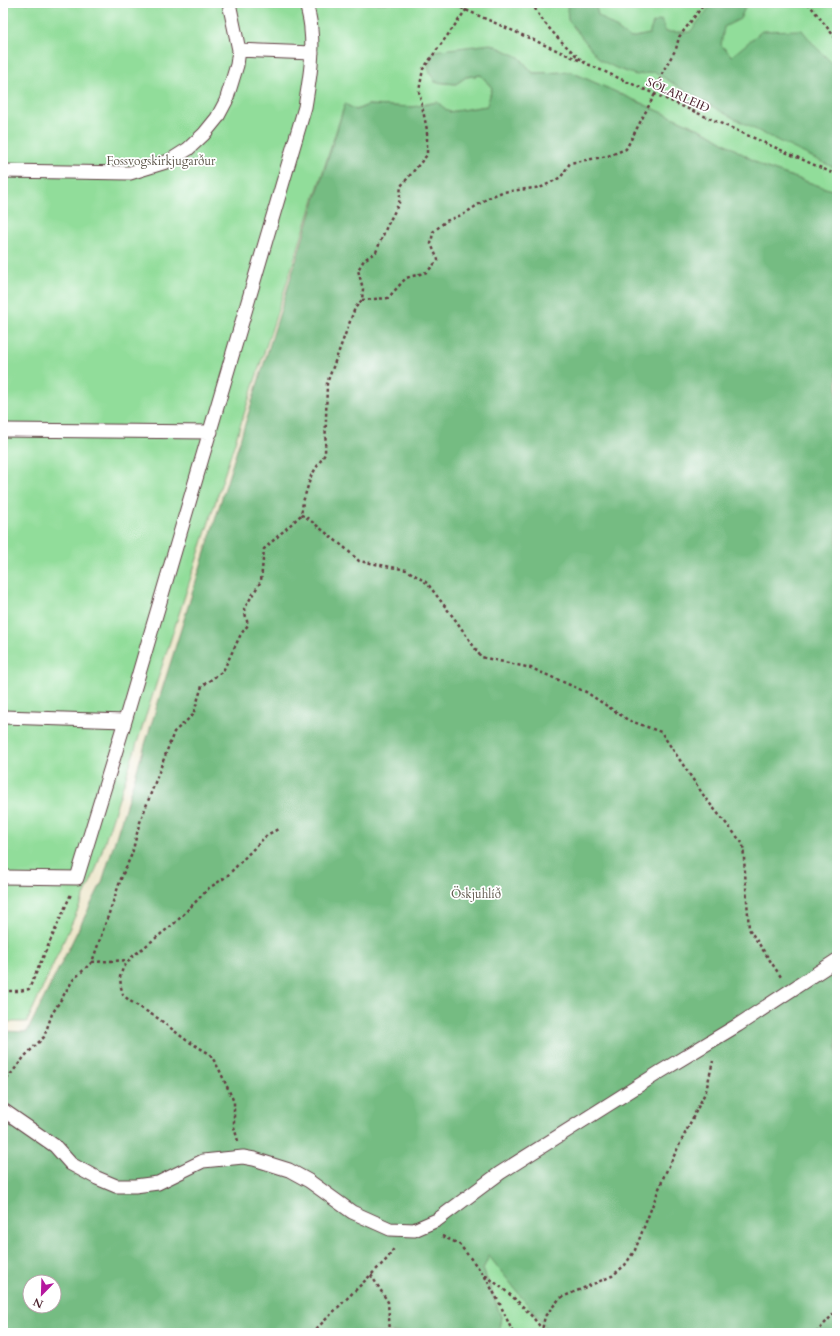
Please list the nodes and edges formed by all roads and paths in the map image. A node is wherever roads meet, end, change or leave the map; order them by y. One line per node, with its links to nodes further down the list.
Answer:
1 (229, 3): 10 (lane)
2 (306, 3): 11 (lane)
3 (450, 3): 8 (path)
4 (471, 3): 8 (path)
5 (532, 3): 12 (path, SÓLARLEIÐ)
6 (705, 3): 13 (path)
7 (808, 3): 9 (path)
8 (466, 10): 12 (path); 16 (path)
9 (837, 40)
10 (239, 50): 11 (lane); 14 (lane)
11 (312, 53): 18 (lane)
12 (585, 63): 13 (path, SÓLARLEIÐ)
13 (655, 94): 15 (path, SÓLARLEIÐ); 16 (path)
14 (3, 171)
15 (837, 176)
16 (362, 300): 19 (path)
17 (3, 430): 18 (lane)
18 (211, 432): 21 (lane)
19 (301, 516): 27 (path); 28 (path)
20 (3, 717): 21 (lane)
21 (125, 721): 24 (lane)
22 (278, 829): 25 (path)
23 (3, 877): 24 (lane)
24 (77, 878): 29 (path)
25 (130, 960): 27 (path); 33 (path)
26 (837, 960): 30 (lane)
27 (92, 962): 31 (path)
28 (783, 980)
29 (3, 991)
30 (711, 1041): 35 (lane); 39 (path)
31 (3, 1084)
32 (3, 1110): 33 (lane)
33 (254, 1159): 34 (lane)
34 (390, 1229): 35 (lane); 36 (path)
35 (414, 1230): 37 (path)
36 (371, 1274): 40 (path); 41 (path)
37 (484, 1275): 39 (path); 42 (path)
38 (837, 1310): 44 (path)
39 (542, 1330): 43 (path)
40 (312, 1333)
41 (390, 1333)
42 (513, 1333)
43 (544, 1333)
44 (816, 1333)

